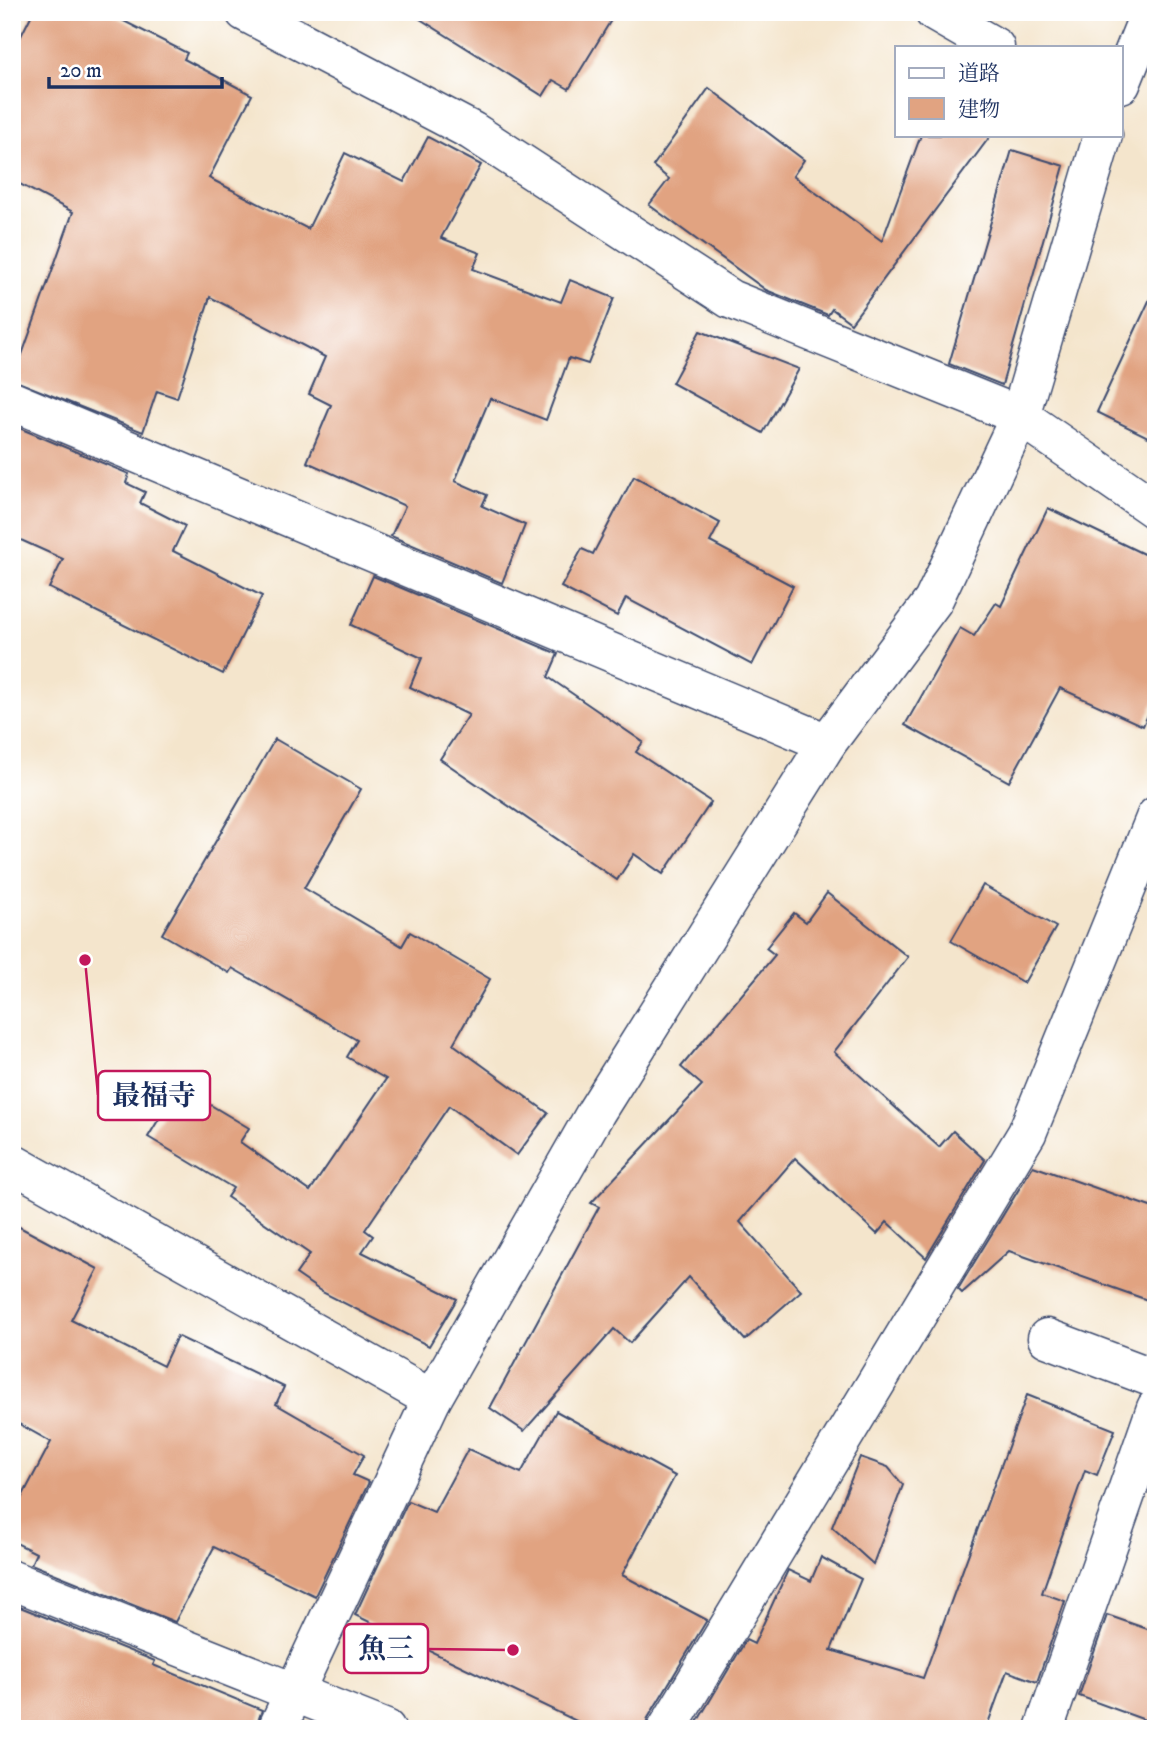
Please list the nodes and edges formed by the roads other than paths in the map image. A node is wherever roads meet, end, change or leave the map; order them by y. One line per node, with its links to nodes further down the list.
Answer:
1 (245, 12): 8 (street)
2 (934, 12): 4 (street)
3 (1150, 12): 5 (street)
4 (993, 46)
5 (1122, 82)
6 (1103, 136): 8 (street)
7 (12, 401): 10 (street)
8 (1020, 416): 9 (street); 10 (street)
9 (1156, 510)
10 (827, 743): 15 (street)
11 (1156, 816): 21 (street)
12 (12, 1163): 15 (street)
13 (1046, 1338): 14 (street)
14 (1156, 1379)
15 (432, 1399): 18 (street)
16 (1156, 1408): 22 (street)
17 (12, 1580): 18 (street)
18 (293, 1692): 19 (street); 20 (street)
19 (277, 1729)
20 (386, 1729)
21 (667, 1729)
22 (1044, 1729)

